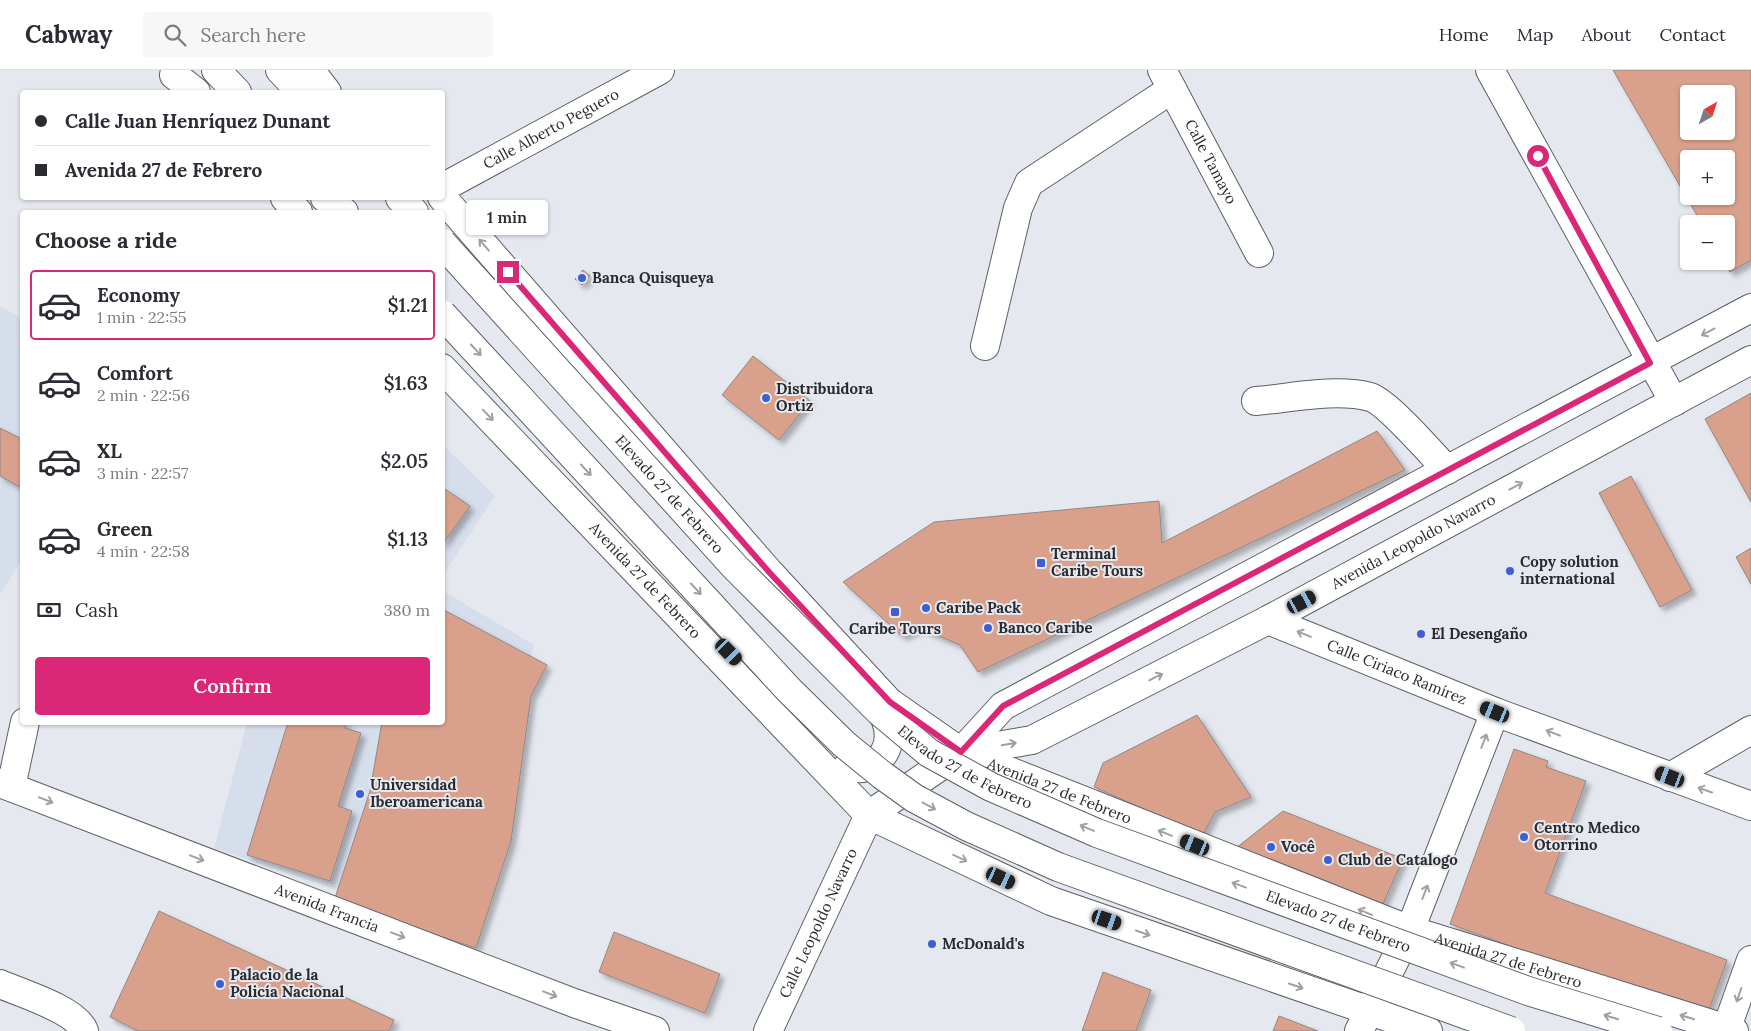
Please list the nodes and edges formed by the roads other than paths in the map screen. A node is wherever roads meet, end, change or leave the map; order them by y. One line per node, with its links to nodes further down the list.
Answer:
1 (216, 70): 9 (main road)
2 (280, 70): 10 (main road)
3 (310, 70): 11 (main road); 12 (main road)
4 (660, 70): 13 (main road, Calle Alberto Peguero)
5 (1490, 70): 31 (main road)
6 (178, 79): 8 (main road)
7 (1167, 80): 26 (main road, Calle Tamayo); 29 (main road)
8 (193, 90)
9 (235, 90)
10 (299, 90)
11 (325, 90)
12 (332, 90)
13 (445, 186)
14 (287, 200): 20 (main road)
15 (328, 200): 21 (main road)
16 (336, 200): 22 (main road)
17 (402, 200): 23 (main road)
18 (409, 200): 24 (main road)
19 (445, 200): 36 (main road, Avenida 27 de Febrero, one-way to 19)
20 (296, 210)
21 (341, 210)
22 (346, 210)
23 (412, 210)
24 (416, 210)
25 (445, 246): 57 (main road, Elevado 27 de Febrero, one-way to 25, bridge)
26 (1259, 253)
27 (1751, 308): 31 (main road, Avenida Leopoldo Navarro, one-way to 31)
28 (445, 317): 56 (main road, one-way to 56, bridge)
29 (985, 346)
30 (1751, 360): 34 (main road, Avenida Leopoldo Navarro)
31 (1650, 363): 34 (main road); 35 (main road, Avenida Leopoldo Navarro)
32 (445, 371): 38 (main road, Avenida 27 de Febrero, one-way to 38)
33 (1256, 401): 35 (main road)
34 (1674, 402): 37 (main road, Avenida Leopoldo Navarro, one-way to 34)
35 (1448, 470): 42 (main road, Avenida Leopoldo Navarro)
36 (769, 572): 38 (main road); 42 (main road, Avenida 27 de Febrero)
37 (1268, 620): 39 (main road, Calle Ciriaco Ramírez, one-way to 37); 42 (main road, Avenida Leopoldo Navarro, one-way to 37)
38 (700, 635): 46 (main road, Avenida 27 de Febrero)
39 (1495, 712): 43 (main road, Calle Ciriaco Ramírez, one-way to 39); 47 (main road, one-way to 39)
40 (25, 725): 44 (main road)
41 (1751, 730): 43 (main road)
42 (961, 752): 46 (main road, Avenida Leopoldo Navarro); 47 (main road, Avenida 27 de Febrero, one-way to 42)
43 (1670, 777): 45 (main road, Calle Ciriaco Ramírez, one-way to 43)
44 (6, 785): 53 (main road, Avenida Francia, one-way to 53)
45 (1751, 806)
46 (869, 815): 50 (main road, Avenida 27 de Febrero, one-way to 50); 54 (main road, Calle Leopoldo Navarro)
47 (1410, 930): 50 (main road); 51 (main road, Avenida 27 de Febrero, one-way to 47)
48 (1751, 960): 51 (main road, one-way to 51)
49 (0, 984): 52 (main road)
50 (1364, 1022): 55 (main road, Avenida 27 de Febrero)
51 (1730, 1030)
52 (84, 1031)
53 (655, 1031)
54 (768, 1031)
55 (1428, 1031)
56 (1511, 1031)
57 (1658, 1031)

